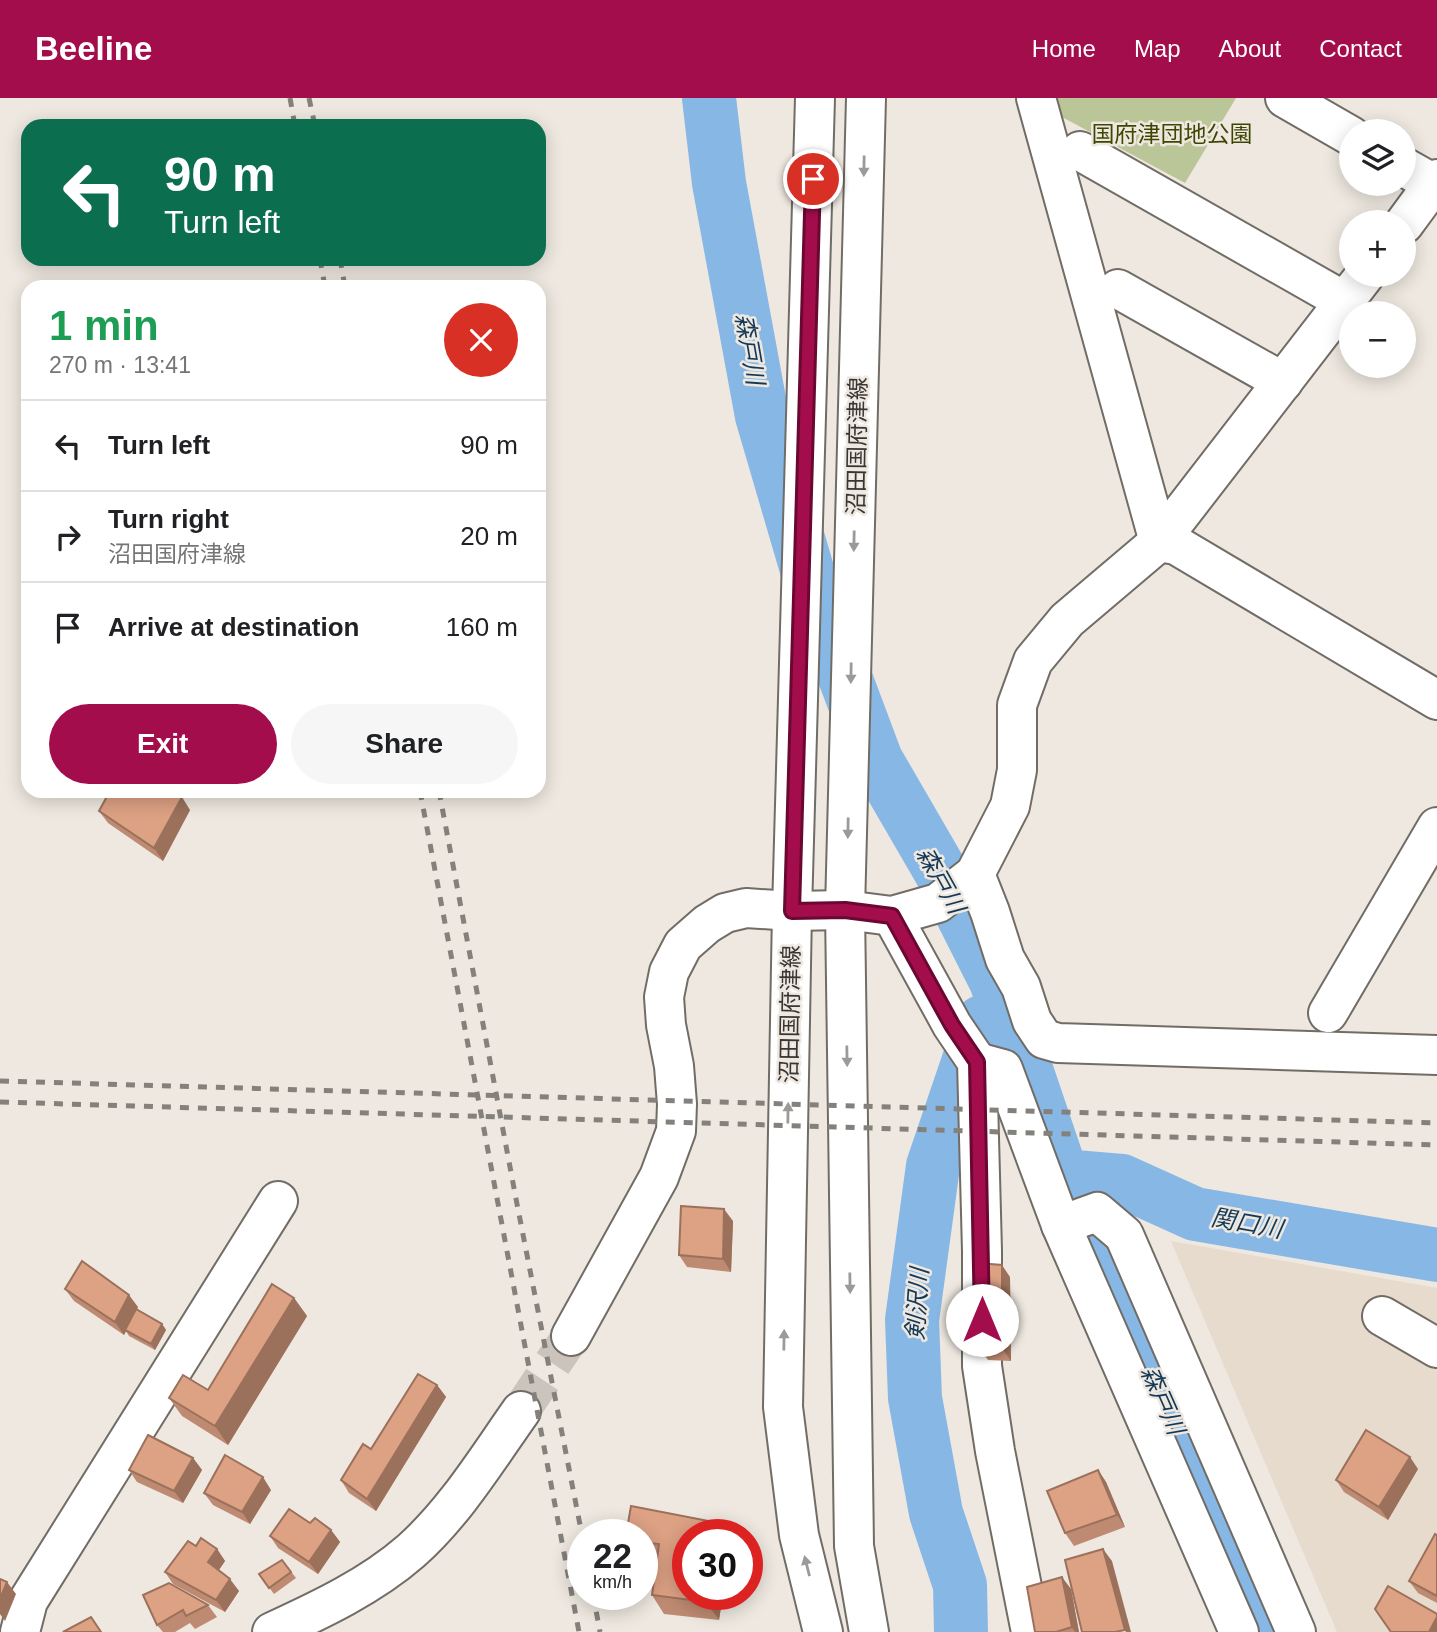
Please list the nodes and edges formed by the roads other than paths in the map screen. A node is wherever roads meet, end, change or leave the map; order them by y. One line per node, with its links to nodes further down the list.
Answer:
1 (815, 98): 17 (street, 沼田国府津線)
2 (866, 98): 16 (street, 沼田国府津線, one-way to 16)
3 (1036, 98): 12 (street)
4 (1285, 98): 5 (street)
5 (1339, 129)
6 (1080, 151): 9 (street)
7 (1425, 177): 8 (street)
8 (1410, 210)
9 (1355, 288): 11 (street)
10 (1118, 289): 11 (street)
11 (1283, 382): 12 (street)
12 (1159, 542): 13 (street); 15 (street)
13 (1437, 700)
14 (1437, 827): 19 (street)
15 (975, 874): 18 (street); 20 (street)
16 (845, 910): 17 (street); 18 (street); 31 (street, 沼田国府津線, one-way to 31)
17 (792, 911): 25 (street); 30 (street, 沼田国府津線, one-way to 17)
18 (892, 916): 21 (street)
19 (1328, 1013)
20 (1437, 1055)
21 (977, 1062): 23 (street); 32 (street)
22 (278, 1201): 28 (street)
23 (1061, 1225): 33 (street); 34 (street)
24 (1382, 1316): 26 (street)
25 (571, 1336)
26 (1437, 1349)
27 (521, 1411): 29 (street)
28 (20, 1632)
29 (272, 1632)
30 (823, 1632)
31 (869, 1632)
32 (1031, 1632)
33 (1239, 1632)
34 (1296, 1632)

